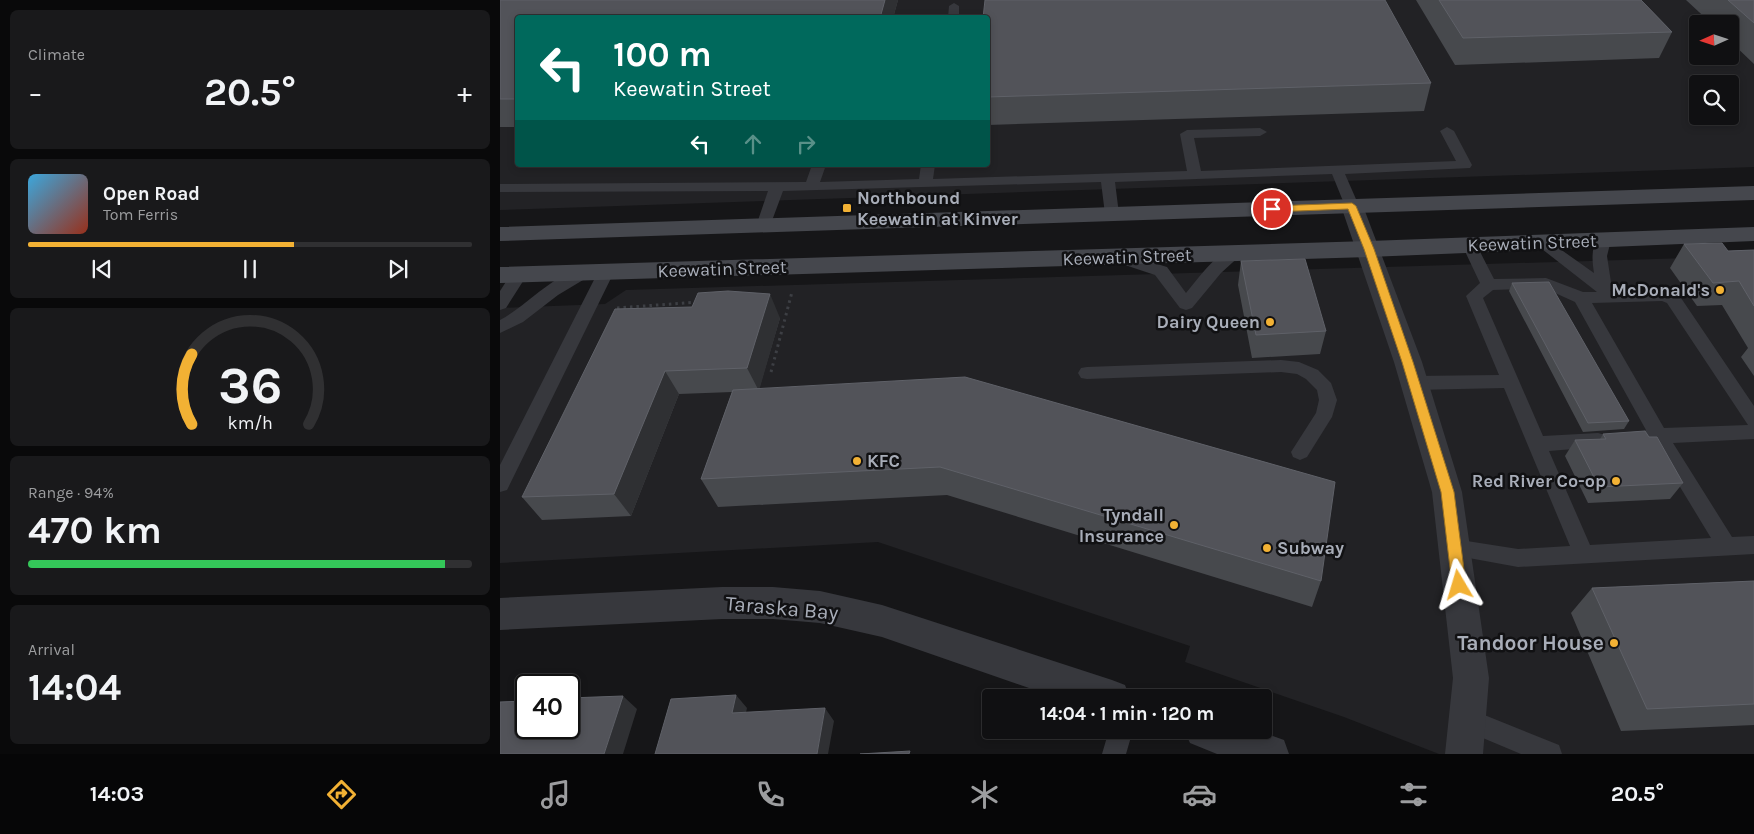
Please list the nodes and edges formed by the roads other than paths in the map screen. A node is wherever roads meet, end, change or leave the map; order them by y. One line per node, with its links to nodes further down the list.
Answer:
1 (954, 6): 2 (lane)
2 (952, 15)
3 (1447, 131): 7 (lane)
4 (1260, 132): 8 (lane)
5 (817, 167): 11 (lane)
6 (928, 167): 10 (lane)
7 (1337, 170): 8 (lane); 15 (lane)
8 (1195, 175): 9 (lane)
9 (1108, 178): 10 (lane); 16 (lane)
10 (925, 183): 11 (lane)
11 (811, 186): 12 (lane)
12 (777, 187): 13 (lane); 17 (lane)
13 (500, 188)
14 (1754, 193): 15 (main road)
15 (1352, 206): 16 (main road); 24 (street)
16 (1112, 214): 17 (main road)
17 (762, 226): 18 (main road)
18 (547, 232): 19 (main road); 29 (main road)
19 (500, 234)
20 (1753, 235): 21 (main road, Keewatin Street)
21 (1603, 240): 22 (main road, Keewatin Street); 31 (lane)
22 (1541, 242): 23 (main road, Keewatin Street); 31 (lane)
23 (1470, 245): 24 (main road, Keewatin Street); 30 (lane)
24 (1369, 249): 25 (main road, Keewatin Street); 37 (street)
25 (1235, 253): 26 (main road, Keewatin Street); 26 (lane)
26 (1118, 257): 27 (main road, Keewatin Street)
27 (606, 272): 28 (main road, Keewatin Street); 45 (lane)
28 (582, 273): 29 (main road, Keewatin Street); 34 (lane)
29 (510, 275): 33 (lane)
30 (1489, 285): 32 (lane); 36 (lane)
31 (1606, 293): 32 (lane); 38 (lane)
32 (1581, 298): 40 (lane)
33 (500, 304)
34 (500, 327)
35 (1087, 373): 44 (lane)
36 (1511, 381): 37 (lane); 43 (lane)
37 (1414, 382): 48 (street)
38 (1754, 420)
39 (1754, 432): 40 (lane)
40 (1659, 436): 41 (lane); 47 (lane)
41 (1631, 438)
42 (1612, 439): 43 (lane)
43 (1537, 444): 49 (lane)
44 (1300, 452)
45 (500, 484)
46 (1754, 545): 47 (lane)
47 (1727, 547): 49 (lane)
48 (1454, 548): 49 (lane); 52 (street)
49 (1584, 555)
50 (500, 614): 51 (street, Taraska Bay)
51 (1085, 689)
52 (1467, 720): 57 (street); 58 (lane)
53 (1118, 739): 55 (lane)
54 (1228, 739): 56 (street)
55 (1114, 754)
56 (1270, 754)
57 (1464, 754)
58 (1550, 754)

